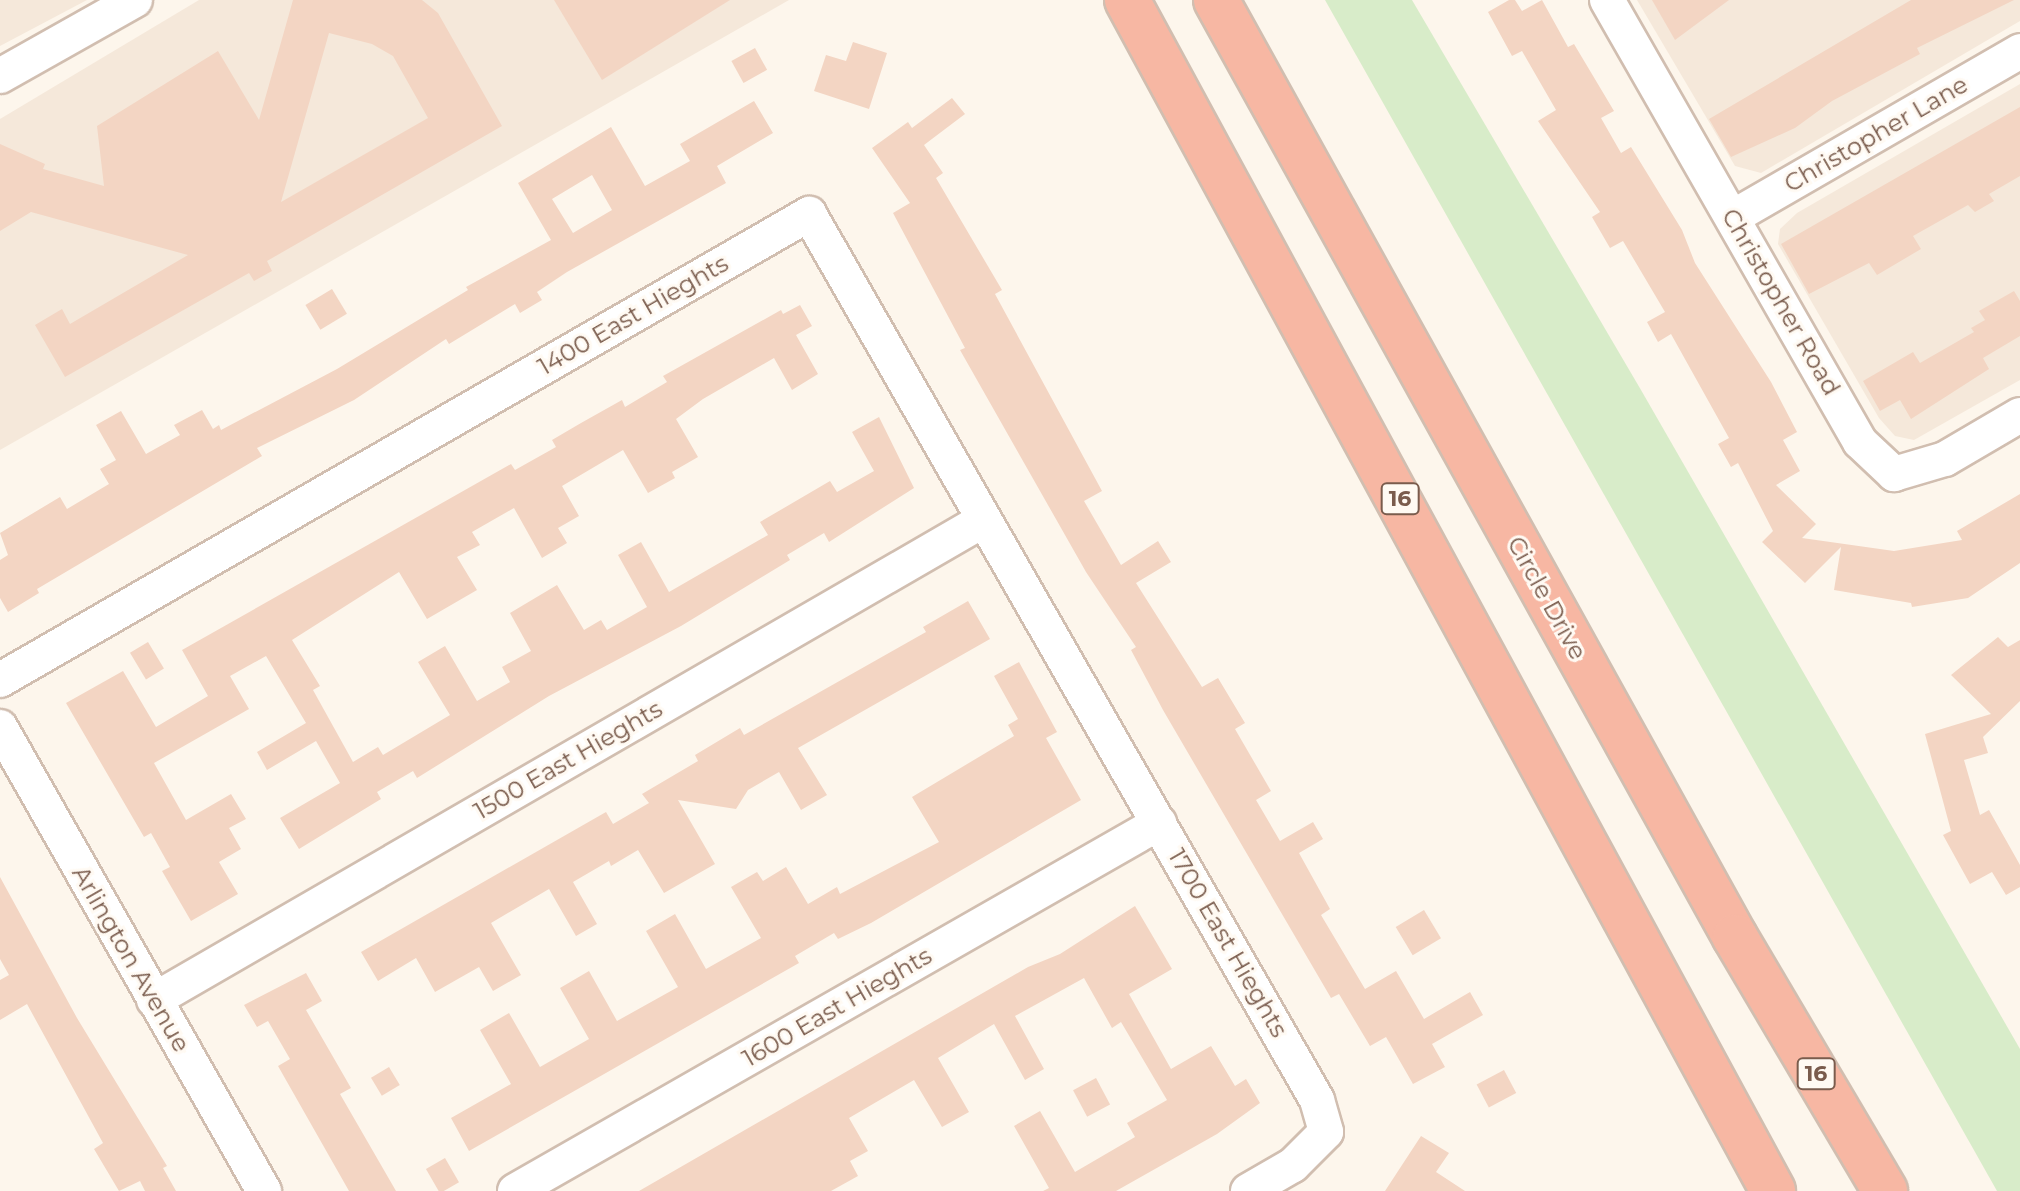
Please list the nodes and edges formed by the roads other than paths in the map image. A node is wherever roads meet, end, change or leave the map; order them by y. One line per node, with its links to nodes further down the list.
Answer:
1 (135, 0): 6 (street)
2 (1127, 0): 18 (highway, 16)
3 (1216, 0): 19 (highway, Circle Drive / 16)
4 (1607, 0): 7 (street, Christopher Road)
5 (2020, 51): 7 (street, Christopher Lane)
6 (0, 76)
7 (1733, 217): 8 (street, Christopher Road)
8 (2020, 415)
9 (982, 521): 10 (street, 1400 East Hieghts); 11 (street, 1400 East Hieghts); 14 (street, 1500 East Hieghts)
10 (1072, 671): 13 (street, 1700 East Hieghts)
11 (0, 680)
12 (0, 727): 14 (street, Arlington Avenue)
13 (1159, 823): 16 (street, 1600 East Hieghts); 17 (street, 1700 East Hieghts)
14 (154, 1000): 15 (street, Arlington Avenue)
15 (264, 1191)
16 (515, 1191)
17 (1248, 1191)
18 (1773, 1191)
19 (1885, 1191)

